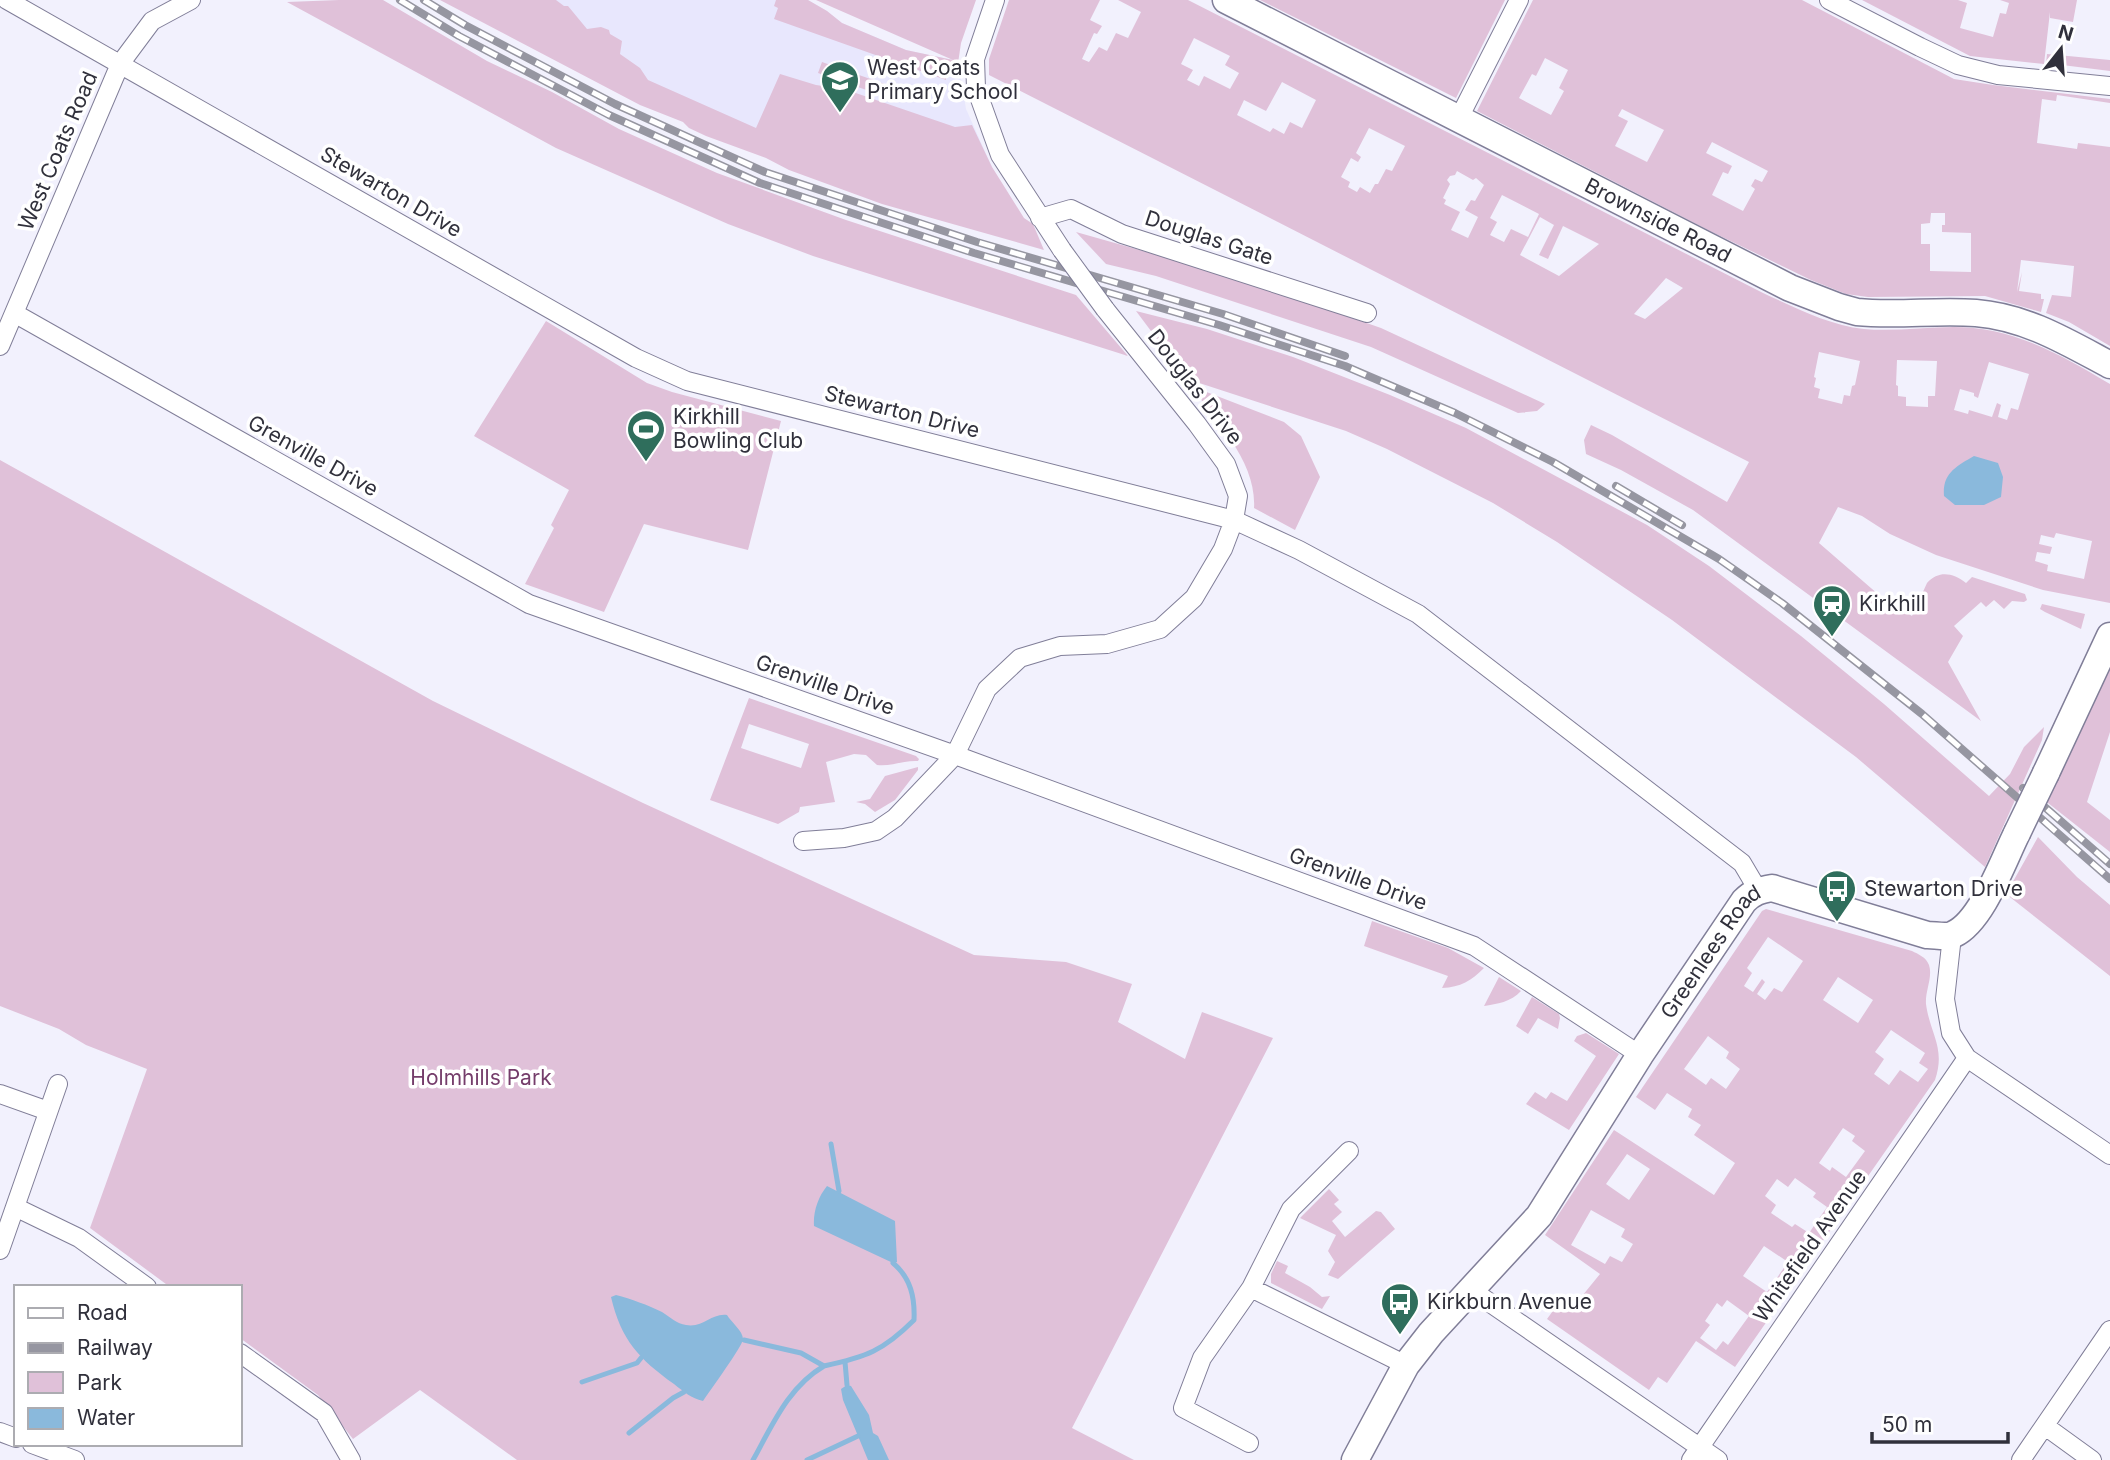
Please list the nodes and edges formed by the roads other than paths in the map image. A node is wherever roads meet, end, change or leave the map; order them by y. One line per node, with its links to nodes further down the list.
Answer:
1 (7, 0): 7 (street, Stewarton Drive)
2 (191, 0): 7 (street, West Coats Road)
3 (995, 0): 10 (street, Douglas Drive)
4 (1226, 0): 9 (main road, Brownside Road)
5 (1519, 0): 9 (street)
6 (1829, 0): 8 (street)
7 (120, 64): 11 (street, West Coats Road); 15 (street, Stewarton Drive)
8 (2110, 86)
9 (1460, 118): 14 (main road, Brownside Road)
10 (1041, 218): 12 (street, Douglas Gate); 15 (street, Douglas Drive, bridge)
11 (14, 313): 13 (street, West Coats Road); 17 (street, Grenville Drive)
12 (1367, 313)
13 (0, 346)
14 (2110, 365)
15 (1234, 520): 17 (street, Douglas Drive); 19 (street, Stewarton Drive)
16 (2110, 636): 20 (main road, bridge)
17 (955, 755): 18 (street, Douglas Drive); 21 (street, Grenville Drive)
18 (803, 841)
19 (1758, 890): 20 (main road, Greenlees Road); 21 (main road, Greenlees Road)
20 (1952, 936): 22 (street)
21 (1640, 1055): 32 (main road, Greenlees Road)
22 (1967, 1058): 27 (street); 39 (street, Whitefield Avenue)
23 (58, 1084): 25 (street)
24 (0, 1094): 25 (street)
25 (48, 1111): 28 (street)
26 (1349, 1151): 31 (street)
27 (2110, 1155)
28 (15, 1207): 29 (street); 30 (street)
29 (0, 1250)
30 (144, 1285)
31 (1251, 1288): 35 (street); 37 (street)
32 (1470, 1290): 35 (main road, Greenlees Road); 39 (street)
33 (2110, 1330): 36 (street)
34 (242, 1354): 41 (street)
35 (1406, 1365): 42 (main road, Greenlees Road)
36 (2045, 1426): 44 (street); 45 (street)
37 (1249, 1443)
38 (38, 1446): 40 (street)
39 (1695, 1454): 43 (street)
40 (75, 1460)
41 (351, 1460)
42 (1355, 1460)
43 (1718, 1460)
44 (2021, 1460)
45 (2092, 1460)

